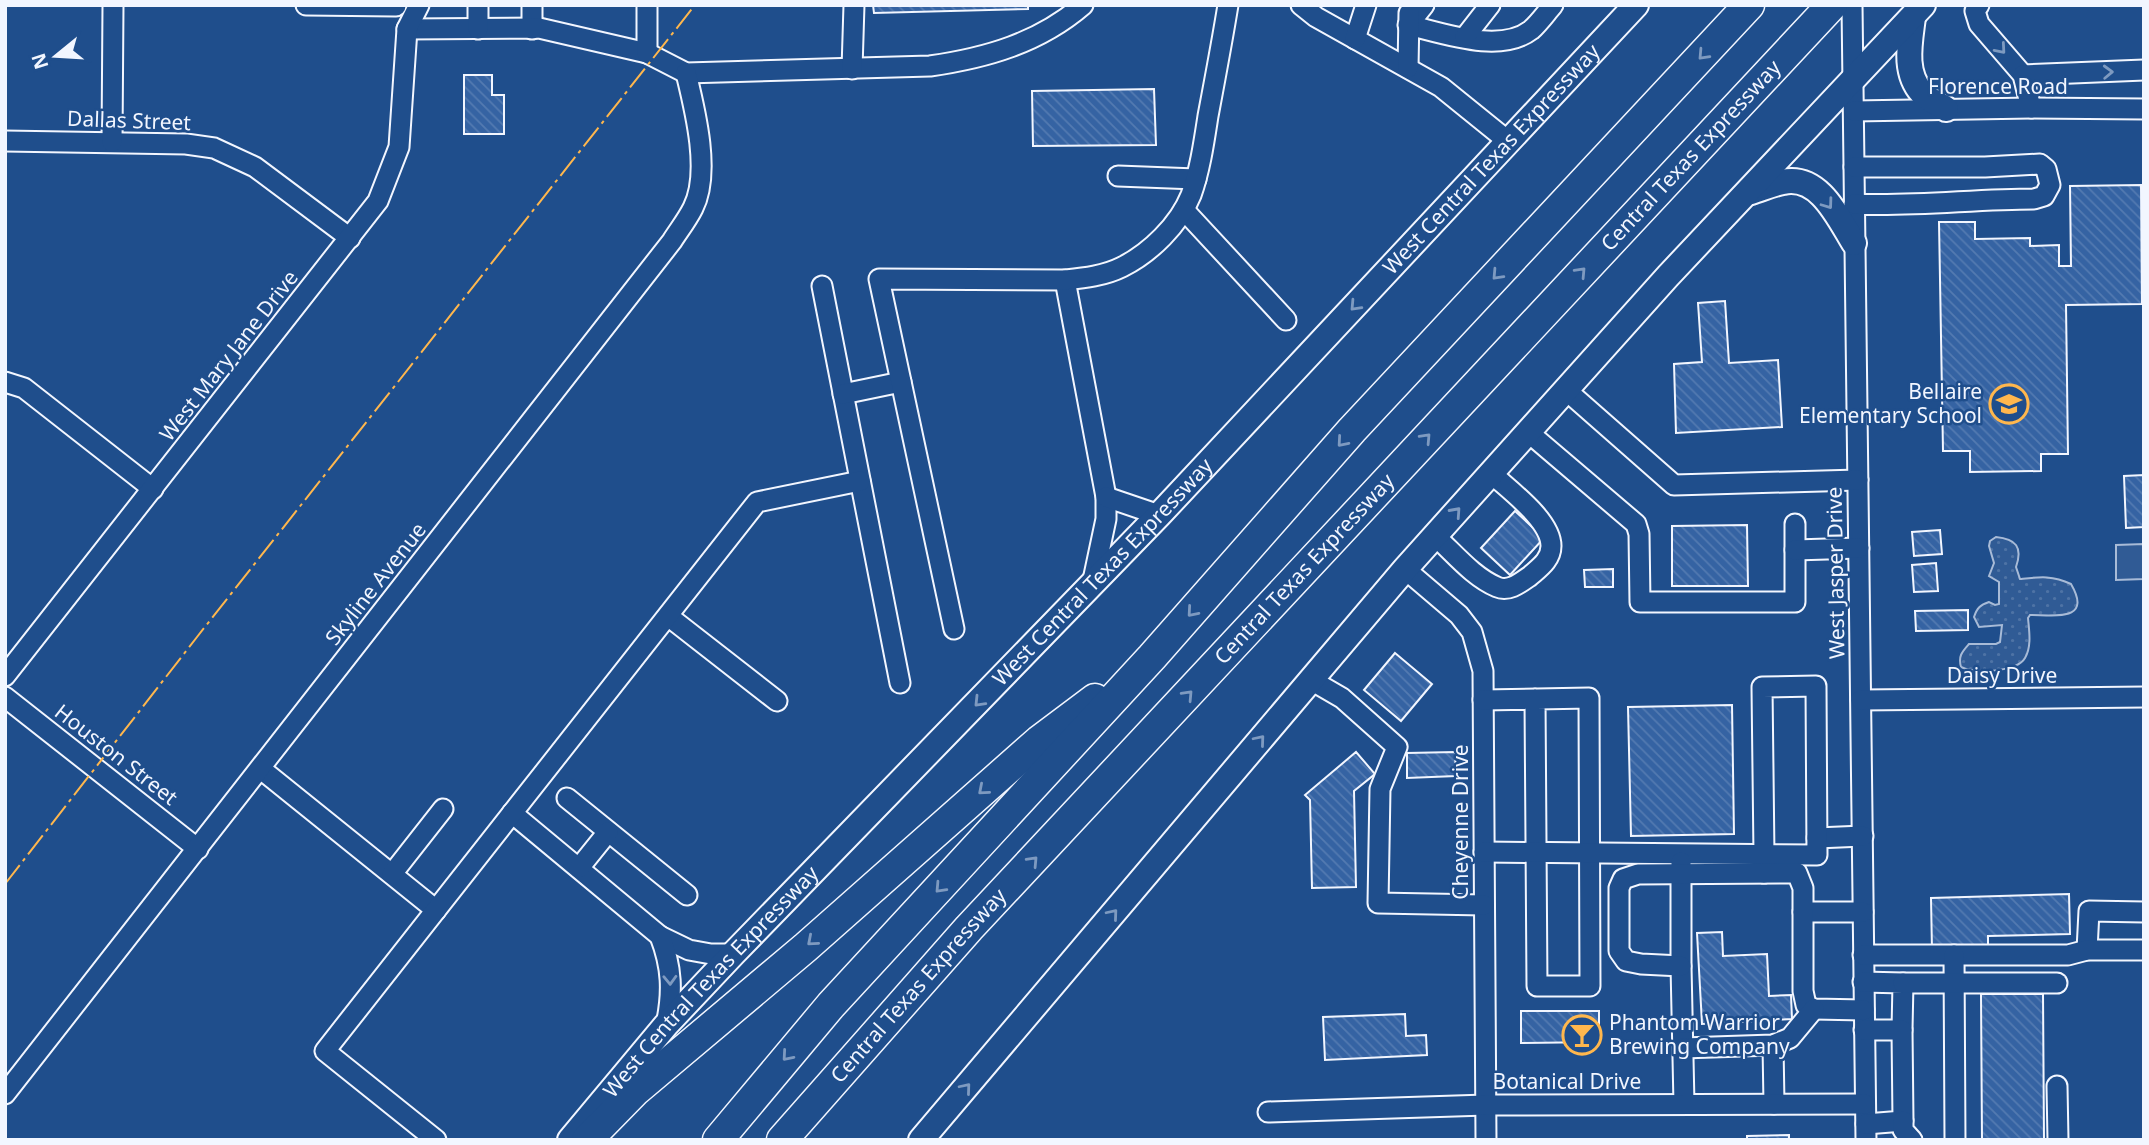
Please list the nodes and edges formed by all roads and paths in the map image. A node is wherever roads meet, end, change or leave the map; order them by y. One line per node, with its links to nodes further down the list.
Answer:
1 (113, 5): 41 (street)
2 (306, 5): 18 (street)
3 (419, 5): 24 (street, West Mary Jane Drive)
4 (478, 5): 25 (street)
5 (532, 5): 26 (street)
6 (647, 5): 29 (street)
7 (854, 5): 31 (street)
8 (1083, 5): 31 (street)
9 (1228, 5): 45 (street)
10 (1301, 5): 28 (street)
11 (1366, 5): 28 (street)
12 (1409, 5): 23 (street)
13 (1424, 5): 23 (street)
14 (1490, 5): 27 (street)
15 (1553, 5): 27 (street)
16 (1636, 5): 42 (main road, West Central Texas Expressway)
17 (1749, 5): 73 (highway, one-way to 73)
18 (345, 6): 19 (street)
19 (396, 6): 24 (street, West Mary Jane Drive)
20 (1845, 11): 35 (street, West Jasper Drive); 124 (highway, Central Texas Expressway, one-way to 20)
21 (1918, 11): 35 (main road); 37 (main road)
22 (1979, 15): 34 (street, one-way to 34)
23 (1408, 25): 27 (street); 30 (street)
24 (407, 29): 25 (street); 49 (street, West Mary Jane Drive)
25 (478, 29): 26 (street)
26 (532, 29): 29 (street)
27 (1465, 37)
28 (1355, 39): 30 (street)
29 (647, 53): 33 (street)
30 (1408, 68): 42 (street)
31 (852, 69): 33 (street)
32 (2144, 70): 34 (street, one-way to 32)
33 (686, 73): 83 (street, Skyline Avenue)
34 (2024, 75): 36 (street)
35 (1854, 80): 39 (street, West Jasper Drive); 46 (main road)
36 (2031, 108): 37 (street, Florence Road); 38 (street, Florence Road)
37 (1946, 110): 39 (street, Florence Road)
38 (2144, 110)
39 (1853, 111): 43 (street, West Jasper Drive)
40 (5, 141): 41 (street, Dallas Street)
41 (112, 142): 49 (street, Dallas Street)
42 (1509, 142): 64 (main road, West Central Texas Expressway, one-way to 64)
43 (1854, 167): 47 (street, West Jasper Drive); 47 (street)
44 (1118, 176): 45 (street)
45 (1196, 179): 48 (street)
46 (1747, 194): 50 (main road, one-way to 50); 56 (main road)
47 (1854, 204): 50 (street, West Jasper Drive)
48 (1184, 210): 51 (street); 53 (street)
49 (350, 238): 62 (street, West Mary Jane Drive)
50 (1854, 243): 60 (street, West Jasper Drive)
51 (1065, 281): 55 (street); 63 (street)
52 (822, 286): 57 (street)
53 (1286, 320)
54 (5, 382): 62 (street)
55 (901, 382): 57 (street); 72 (street)
56 (1566, 390): 58 (main road); 60 (street)
57 (843, 394): 61 (street)
58 (1528, 432): 59 (main road); 68 (street)
59 (1491, 473): 66 (main road, one-way to 59); 66 (street)
60 (1858, 480): 67 (street, West Jasper Drive)
61 (860, 481): 71 (street); 76 (street)
62 (153, 489): 74 (street, West Mary Jane Drive)
63 (1106, 497): 64 (street); 70 (street)
64 (1159, 515): 70 (main road, West Central Texas Expressway)
65 (1795, 524): 68 (street)
66 (1435, 536): 69 (main road)
67 (1859, 548): 68 (street); 81 (street, West Jasper Drive)
68 (1795, 550)
69 (1405, 569): 75 (main road); 80 (street, Cheyenne Drive)
70 (1092, 586): 108 (main road, West Central Texas Expressway, one-way to 108)
71 (668, 616): 82 (street); 86 (street)
72 (954, 629)
73 (1152, 657): 135 (highway, one-way to 135); 136 (highway, one-way to 136)
74 (5, 677)
75 (1311, 680): 100 (street); 132 (main road, one-way to 75)
76 (900, 682)
77 (5, 697): 90 (street, Houston Street)
78 (2144, 698): 81 (street, Daisy Drive)
79 (1535, 699): 80 (street); 92 (street); 93 (street)
80 (1483, 700): 91 (street, Cheyenne Drive)
81 (1861, 700): 88 (street, West Jasper Drive)
82 (777, 701)
83 (261, 769): 90 (street, Skyline Avenue); 97 (street)
84 (567, 798): 87 (street)
85 (443, 808): 97 (street)
86 (512, 813): 96 (street); 101 (street)
87 (608, 832): 96 (street); 99 (street)
88 (1863, 836): 89 (street); 103 (street, West Jasper Drive)
89 (1817, 838): 95 (street); 95 (street)
90 (198, 849): 125 (street, Skyline Avenue)
91 (1484, 852): 92 (street); 100 (street, Cheyenne Drive)
92 (1536, 853): 93 (street); 93 (street)
93 (1590, 853): 94 (street)
94 (1681, 854): 95 (street); 98 (street)
95 (1764, 864): 98 (street); 102 (street)
96 (579, 868): 105 (street)
97 (392, 874): 101 (street)
98 (1682, 874): 111 (street); 111 (street)
99 (687, 895)
100 (1485, 905): 128 (street, Cheyenne Drive)
101 (436, 910): 133 (street)
102 (1803, 912): 103 (street); 116 (street)
103 (1863, 912): 109 (street, West Jasper Drive)
104 (2144, 912): 106 (street)
105 (660, 936): 108 (street); 118 (street, one-way to 118)
106 (2087, 950): 107 (street); 110 (street)
107 (2144, 950)
108 (733, 954): 118 (main road, West Central Texas Expressway)
109 (1863, 955): 110 (street); 112 (street, West Jasper Drive)
110 (1954, 955): 113 (street)
111 (1681, 966): 122 (street)
112 (1863, 982): 114 (street); 117 (street, West Jasper Drive)
113 (1954, 982): 114 (street); 115 (street); 141 (street)
114 (1903, 983): 119 (street)
115 (2057, 983)
116 (1814, 1009): 117 (street); 121 (street)
117 (1864, 1010): 120 (street, West Jasper Drive)
118 (666, 1026): 134 (main road, West Central Texas Expressway)
119 (1902, 1030): 120 (street); 130 (street)
120 (1864, 1031): 131 (street, West Jasper Drive)
121 (1773, 1045): 122 (street); 127 (street)
122 (1683, 1048): 126 (street)
123 (2057, 1086): 142 (street)
124 (821, 1093): 137 (highway, Central Texas Expressway); 138 (highway)
125 (5, 1094)
126 (1684, 1104): 127 (street, Botanical Drive); 128 (street, Botanical Drive)
127 (1774, 1104): 131 (street, Botanical Drive)
128 (1486, 1105): 129 (street, Botanical Drive); 139 (street, Cheyenne Drive)
129 (1268, 1112)
130 (1903, 1121): 131 (street, Botanical Drive); 140 (street)
131 (1866, 1122)
132 (927, 1138)
133 (436, 1140)
134 (570, 1140)
135 (587, 1140)
136 (718, 1140)
137 (782, 1140)
138 (800, 1140)
139 (1486, 1140)
140 (1912, 1140)
141 (1955, 1140)
142 (2058, 1140)

